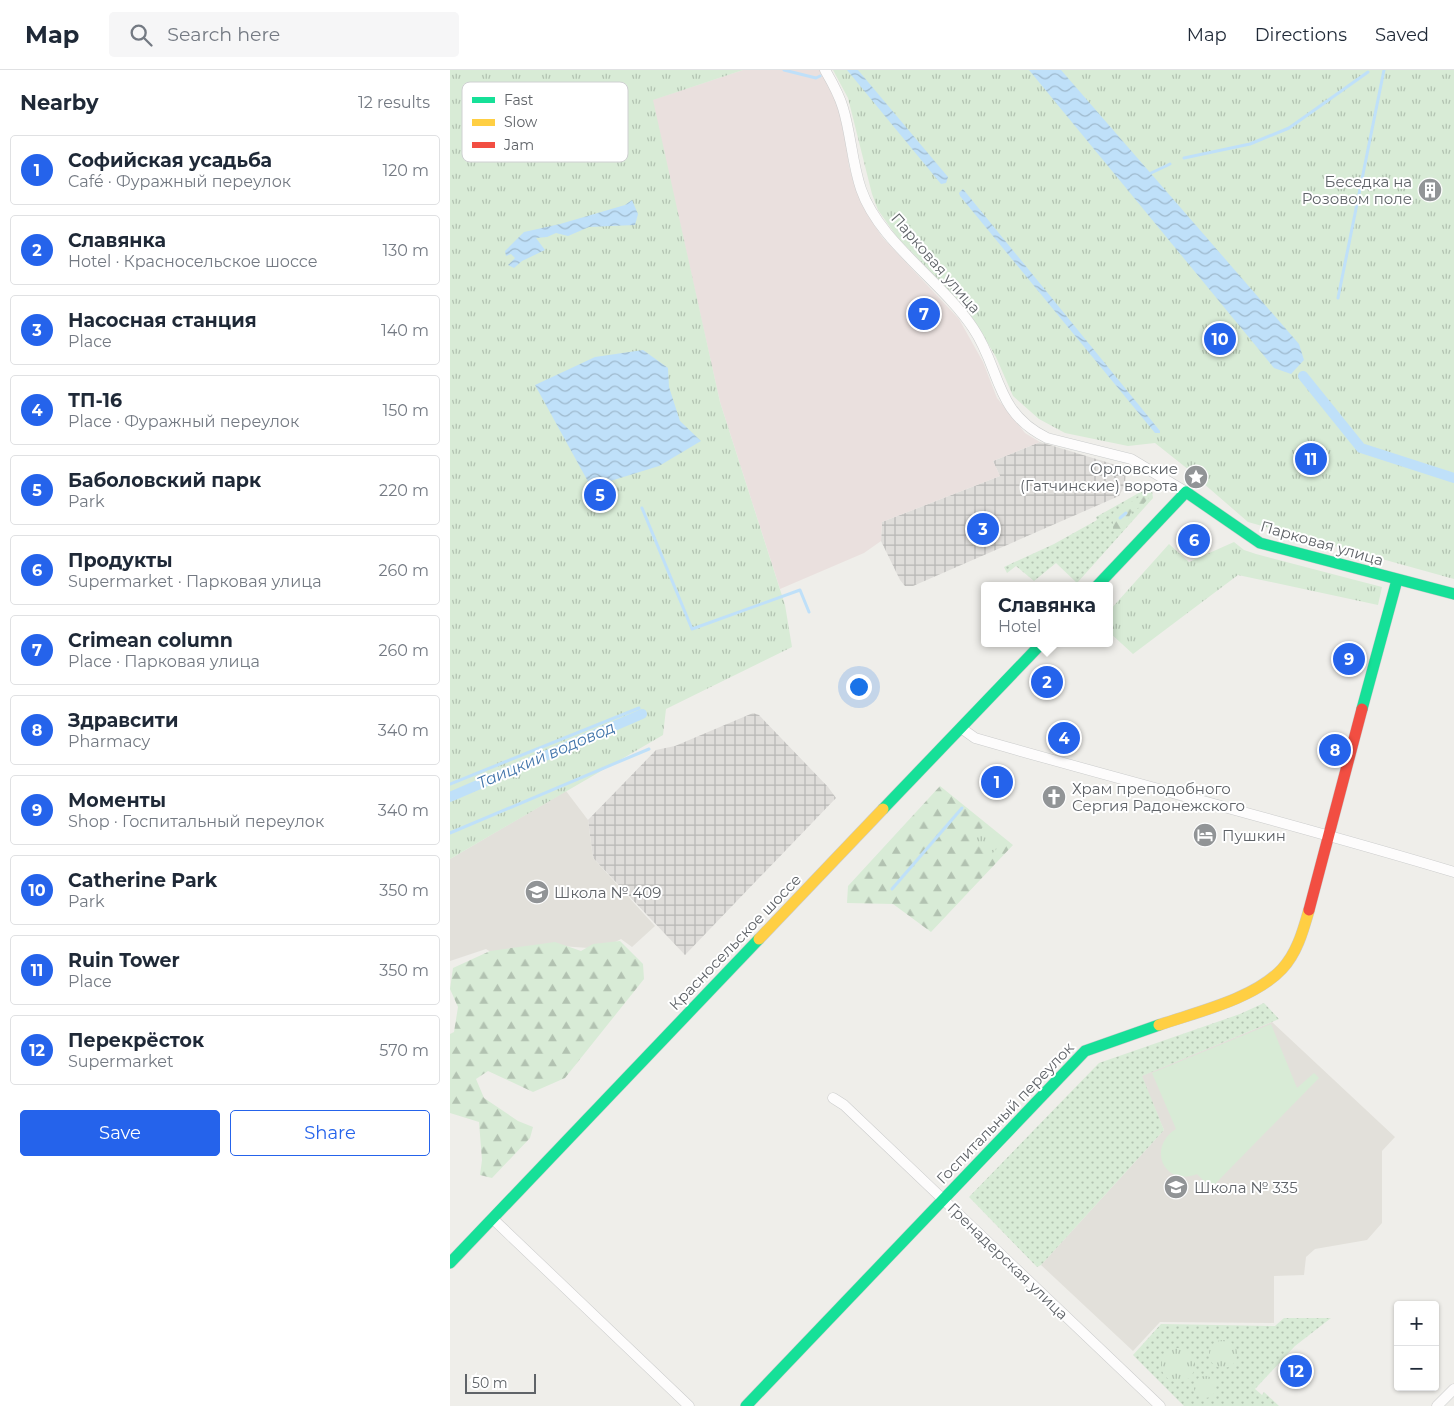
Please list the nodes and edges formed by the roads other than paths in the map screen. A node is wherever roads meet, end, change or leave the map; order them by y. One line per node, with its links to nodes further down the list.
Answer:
1 (826, 70): 2 (street, Парковая улица)
2 (1186, 492): 3 (main road, Парковая улица); 4 (main road)
3 (1397, 580): 5 (main road, Парковая улица); 8 (main road, Госпитальный переулок)
4 (1101, 582)
5 (1454, 594)
6 (1038, 647): 7 (main road, Красносельское шоссе)
7 (961, 728): 8 (street); 12 (main road, Красносельское шоссе)
8 (1330, 835): 9 (street); 11 (main road, Госпитальный переулок)
9 (1454, 872)
10 (833, 1098): 11 (street, Гренадерская улица)
11 (942, 1198): 16 (main road, Госпитальный переулок); 17 (street, Гренадерская улица)
12 (493, 1219): 13 (main road, Красносельское шоссе); 15 (street)
13 (450, 1263)
14 (1454, 1389): 18 (street)
15 (689, 1406)
16 (746, 1406)
17 (1160, 1406)
18 (1437, 1406)

